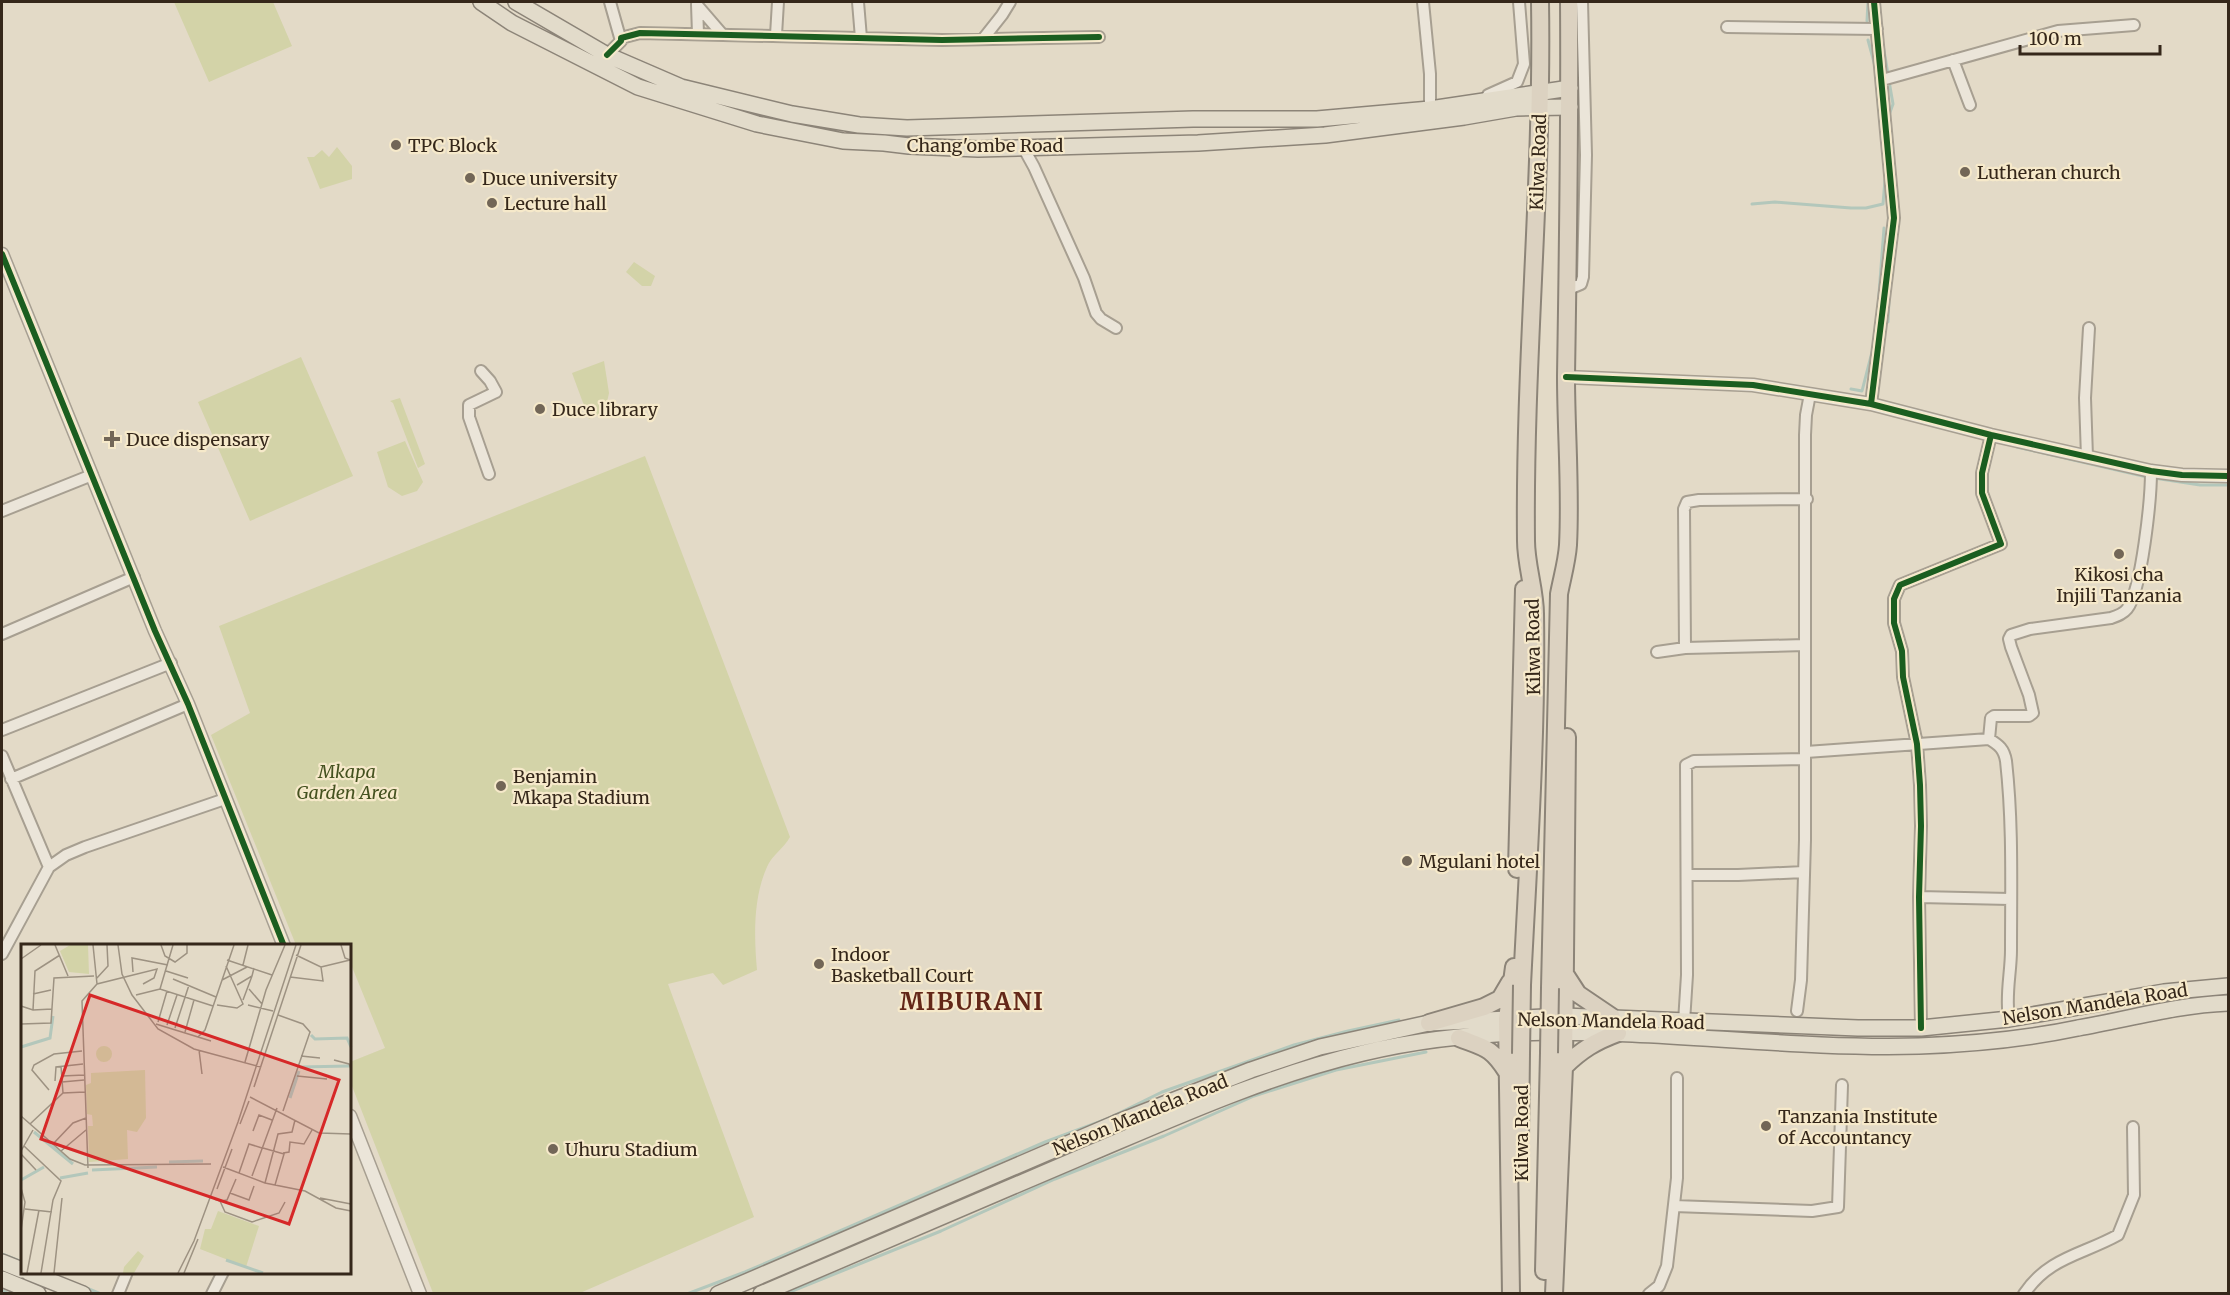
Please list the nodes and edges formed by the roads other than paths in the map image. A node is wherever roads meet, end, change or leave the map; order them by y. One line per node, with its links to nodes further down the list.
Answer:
1 (481, 2): 36 (main road, Chang'ombe Road)
2 (516, 2): 24 (main road, Chang'ombe Road)
3 (610, 2): 23 (street)
4 (778, 2): 19 (street)
5 (858, 2): 21 (street)
6 (1010, 2): 22 (street)
7 (1423, 2): 34 (street)
8 (1519, 2): 30 (street)
9 (1540, 2): 26 (highway, Kilwa Road)
10 (1569, 2): 28 (highway, Kilwa Road)
11 (1582, 2): 38 (street)
12 (1874, 2): 16 (street)
13 (697, 3): 17 (street); 18 (street)
14 (2134, 25): 25 (street)
15 (1727, 27): 16 (street)
16 (1877, 29): 27 (street)
17 (698, 34): 18 (street); 23 (street)
18 (722, 34): 19 (street)
19 (776, 35): 21 (street)
20 (1100, 37): 22 (street)
21 (861, 38): 22 (street)
22 (982, 39)
23 (621, 41): 24 (street)
24 (607, 55): 34 (main road, Chang'ombe Road)
25 (1953, 60): 27 (street); 32 (street)
26 (1540, 68): 29 (highway, Kilwa Road); 31 (main road, Chang'ombe Road)
27 (1882, 80): 44 (street)
28 (1570, 88): 29 (main road, Chang'ombe Road); 33 (highway, Kilwa Road)
29 (1540, 100): 31 (main road, Chang'ombe Road); 33 (main road, Chang'ombe Road); 35 (highway, Kilwa Road)
30 (1474, 102): 31 (main road, Chang'ombe Road); 34 (main road, Chang'ombe Road)
31 (1512, 102): 35 (main road); 36 (main road, Chang'ombe Road)
32 (1970, 105)
33 (1570, 107): 38 (highway, Kilwa Road)
34 (1431, 109)
35 (1540, 129): 76 (highway, Kilwa Road)
36 (1023, 147): 39 (street)
37 (2, 254): 49 (street)
38 (1569, 289): 42 (highway, Kilwa Road)
39 (1116, 328)
40 (2089, 328): 46 (street)
41 (480, 371): 48 (street)
42 (1566, 377): 43 (street); 53 (highway, Kilwa Road)
43 (1810, 394): 44 (street); 51 (street)
44 (1870, 404): 45 (street)
45 (1991, 435): 46 (street); 63 (street)
46 (2087, 457): 47 (street)
47 (2151, 471): 50 (street); 62 (street)
48 (489, 474)
49 (92, 476): 52 (street); 54 (street)
50 (2229, 476)
51 (1807, 499): 56 (street); 57 (street)
52 (2, 511)
53 (1568, 547): 75 (highway); 110 (highway, Kilwa Road, bridge)
54 (134, 577): 55 (street); 59 (street)
55 (2, 634)
56 (1804, 645): 57 (street); 64 (street)
57 (1685, 648): 58 (street)
58 (1656, 652)
59 (171, 663): 60 (street); 61 (street)
60 (188, 704): 66 (street); 67 (street)
61 (2, 730)
62 (1989, 739): 63 (street); 72 (street)
63 (1917, 744): 64 (street); 71 (street)
64 (1806, 755): 69 (street); 70 (street)
65 (2, 756): 66 (street)
66 (11, 779): 68 (street)
67 (225, 799): 68 (street); 73 (street)
68 (49, 867): 74 (street)
69 (1804, 872): 70 (street); 79 (street)
70 (1687, 875): 81 (street)
71 (1919, 897): 72 (street); 86 (street)
72 (2010, 899): 80 (street)
73 (284, 944)
74 (2, 954)
75 (1564, 974): 83 (highway); 84 (highway)
76 (1518, 978): 82 (highway); 85 (highway); 109 (highway, Kilwa Road, bridge)
77 (2229, 986): 80 (main road, Nelson Mandela Road)
78 (2229, 1003): 84 (main road, Nelson Mandela Road)
79 (1797, 1011)
80 (2009, 1019): 86 (main road, Nelson Mandela Road)
81 (1684, 1022): 84 (main road, Nelson Mandela Road); 86 (main road, Nelson Mandela Road)
82 (1429, 1023): 85 (main road, Nelson Mandela Road); 106 (main road, Nelson Mandela Road)
83 (1564, 1024): 84 (main road, Nelson Mandela Road); 85 (main road, Nelson Mandela Road); 88 (highway)
84 (1615, 1025): 88 (highway)
85 (1508, 1026): 87 (main road, Nelson Mandela Road); 89 (highway)
86 (1921, 1028)
87 (1459, 1038): 89 (highway); 107 (main road, Nelson Mandela Road)
88 (1564, 1067): 111 (highway)
89 (1507, 1072): 108 (highway)
90 (1677, 1078): 94 (street)
91 (1842, 1085): 94 (street)
92 (351, 1119): 105 (street)
93 (2133, 1127): 113 (street)
94 (1674, 1206): 112 (street)
95 (2, 1262): 96 (main road)
96 (21, 1270)
97 (33, 1274): 102 (main road)
98 (126, 1274): 103 (street)
99 (222, 1274): 104 (street)
100 (2, 1279): 101 (main road)
101 (38, 1293)
102 (82, 1293)
103 (118, 1293)
104 (212, 1293)
105 (420, 1293)
106 (718, 1293)
107 (761, 1293)
108 (1511, 1293)
109 (1520, 1293)
110 (1544, 1293)
111 (1554, 1293)
112 (1649, 1293)
113 (2024, 1293)

